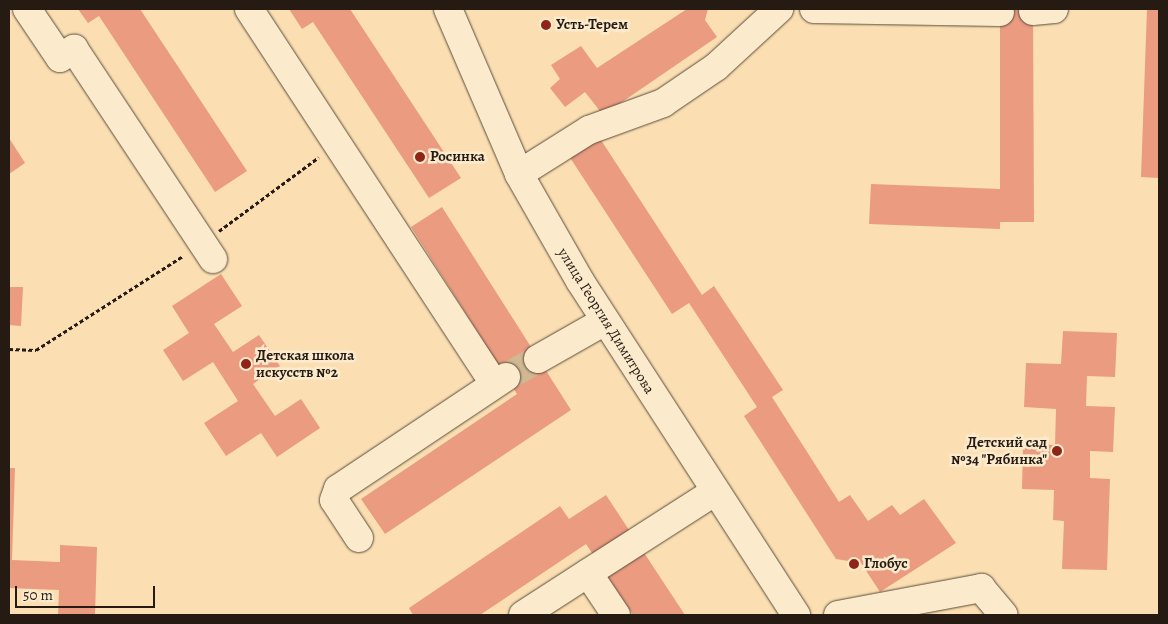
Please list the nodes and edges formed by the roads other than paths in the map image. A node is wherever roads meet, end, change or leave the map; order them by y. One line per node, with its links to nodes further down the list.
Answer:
1 (27, 9): 8 (street)
2 (249, 9): 12 (street)
3 (448, 9): 7 (street, улица Георгия Димитрова)
4 (779, 9): 7 (street)
5 (814, 9): 6 (street)
6 (1000, 12)
7 (519, 174): 9 (street, улица Георгия Димитрова)
8 (208, 251)
9 (605, 320): 10 (street); 11 (street, улица Георгия Димитрова)
10 (538, 359)
11 (714, 492): 13 (street); 16 (street, улица Георгия Димитрова)
12 (359, 538)
13 (588, 573): 14 (street); 15 (street)
14 (523, 615)
15 (616, 615)
16 (796, 615)
17 (838, 615): 18 (street)
18 (1004, 615)

